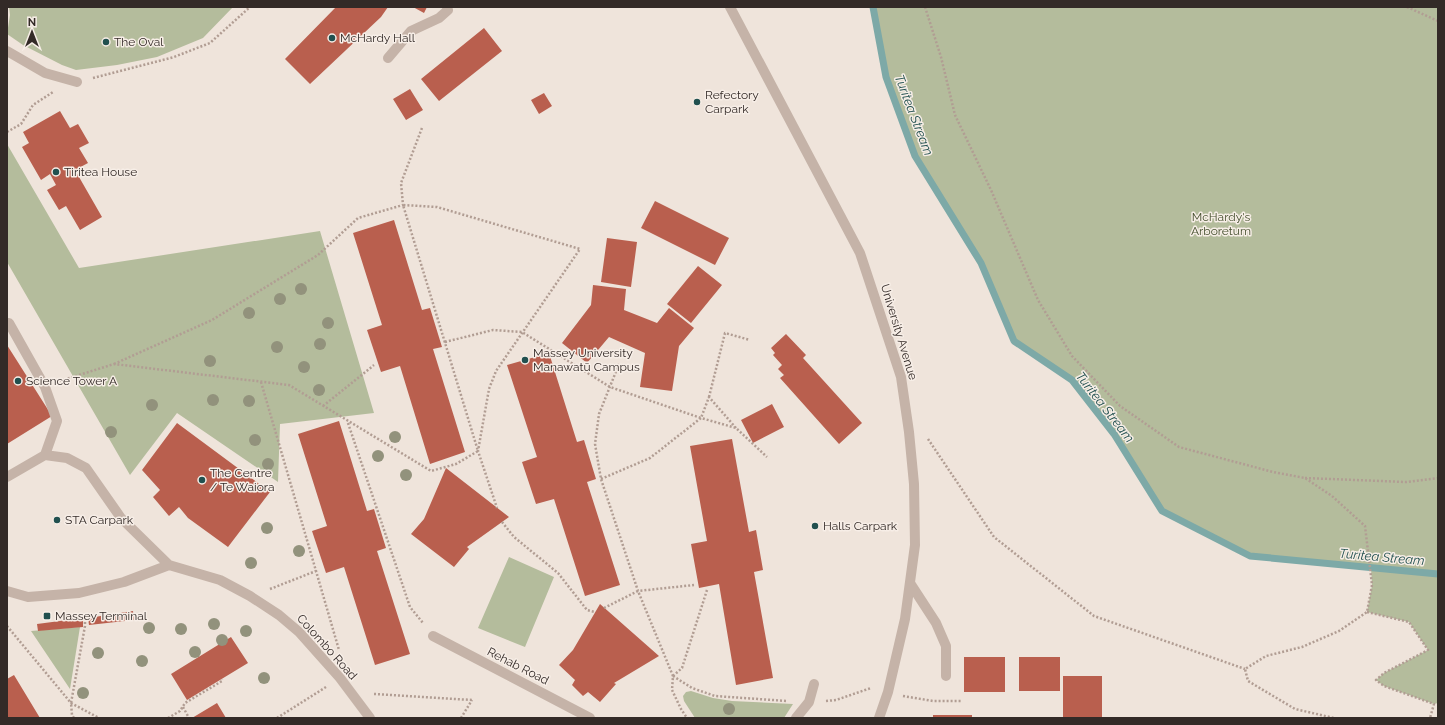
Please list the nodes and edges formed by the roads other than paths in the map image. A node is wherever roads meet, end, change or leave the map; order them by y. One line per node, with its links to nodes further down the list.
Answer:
1 (448, 7): 4 (street)
2 (730, 7): 10 (street, University Avenue)
3 (7, 51): 5 (street)
4 (388, 58)
5 (77, 82)
6 (7, 323): 7 (street)
7 (45, 455): 8 (street); 9 (street, Colombo Road)
8 (7, 477)
9 (169, 565): 11 (street); 15 (street, Colombo Road)
10 (910, 583): 13 (street); 18 (street, University Avenue)
11 (7, 591)
12 (433, 636): 16 (street, Rehab Road)
13 (946, 676)
14 (814, 684): 17 (street)
15 (370, 718)
16 (590, 718)
17 (796, 718)
18 (879, 718)

